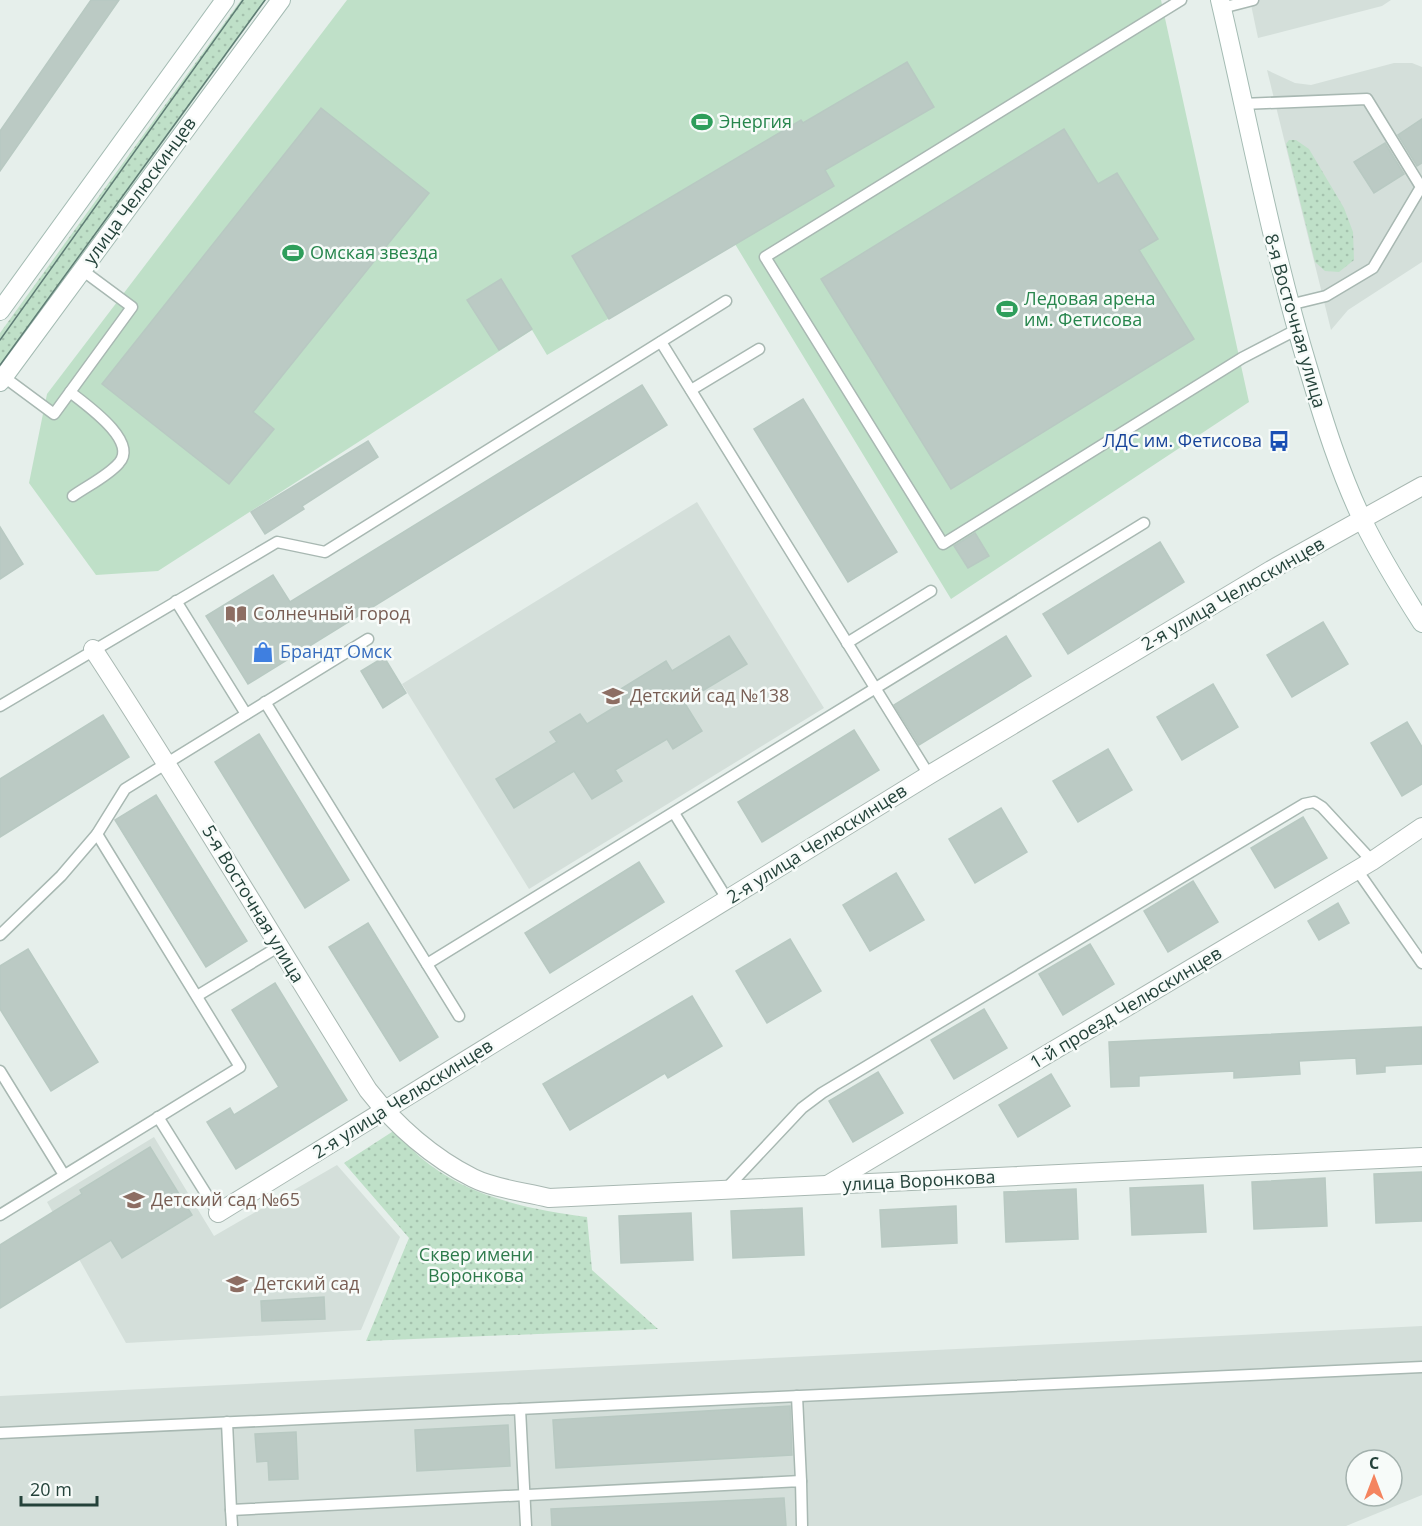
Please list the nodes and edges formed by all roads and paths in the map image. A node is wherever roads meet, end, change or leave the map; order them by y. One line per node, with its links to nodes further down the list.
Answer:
1 (225, 0): 10 (street)
2 (280, 0): 7 (street, улица Челюскинцев)
3 (1181, 0): 11 (lane)
4 (1253, 0): 5 (lane)
5 (1221, 4): 6 (street, 8-я Восточная улица)
6 (1242, 104): 9 (street, 8-я Восточная улица); 9 (lane)
7 (82, 270): 14 (street, улица Челюскинцев); 16 (lane)
8 (726, 301): 12 (lane)
9 (1289, 305): 11 (street, 8-я Восточная улица)
10 (0, 311)
11 (1296, 330): 19 (street, 8-я Восточная улица)
12 (661, 342): 15 (lane); 22 (lane)
13 (759, 349): 15 (lane)
14 (2, 380): 16 (lane)
15 (691, 390): 25 (lane)
16 (70, 392): 18 (lane)
17 (1422, 486): 19 (street, 2-я улица Челюскинцев)
18 (74, 496)
19 (1362, 520): 23 (street, 8-я Восточная улица); 32 (street, 2-я улица Челюскинцев)
20 (1144, 523): 27 (lane)
21 (931, 591): 25 (lane)
22 (176, 601): 26 (lane); 30 (lane)
23 (1422, 623)
24 (368, 639): 28 (lane)
25 (847, 643): 27 (lane)
26 (93, 649): 29 (lane); 31 (street, 5-я Восточная улица)
27 (875, 688): 32 (lane); 33 (lane)
28 (265, 702): 30 (lane); 41 (lane)
29 (0, 706)
30 (246, 714): 31 (lane)
31 (167, 762): 35 (lane); 39 (street, 5-я Восточная улица)
32 (929, 775): 37 (street, 2-я улица Челюскинцев)
33 (674, 813): 37 (lane); 41 (lane)
34 (1422, 827): 36 (street, 1-й проезд Челюскинцев)
35 (97, 834): 38 (lane); 42 (lane)
36 (1364, 865): 40 (lane); 50 (street, 1-й проезд Челюскинцев); 51 (lane)
37 (727, 899): 45 (street, 2-я улица Челюскинцев)
38 (0, 934)
39 (278, 947): 42 (lane); 45 (street, 5-я Восточная улица)
40 (1422, 963)
41 (427, 964): 43 (lane)
42 (197, 996): 46 (lane)
43 (459, 1016)
44 (0, 1071): 49 (lane)
45 (384, 1110): 47 (street, 5-я Восточная улица); 52 (street, 2-я улица Челюскинцев)
46 (158, 1117): 49 (lane); 52 (lane)
47 (427, 1149): 51 (street, улица Воронкова)
48 (1422, 1157): 50 (street, улица Воронкова)
49 (64, 1175): 53 (lane)
50 (828, 1185): 51 (street, улица Воронкова)
51 (725, 1190)
52 (218, 1213)
53 (0, 1215)
54 (1422, 1367): 55 (lane)
55 (797, 1396): 56 (lane); 59 (lane)
56 (520, 1409): 57 (lane); 60 (lane)
57 (227, 1422): 58 (lane); 61 (lane)
58 (0, 1433)
59 (801, 1481): 60 (lane); 64 (lane)
60 (525, 1495): 61 (lane); 63 (lane)
61 (231, 1510): 62 (lane)
62 (232, 1526)
63 (526, 1526)
64 (802, 1526)

